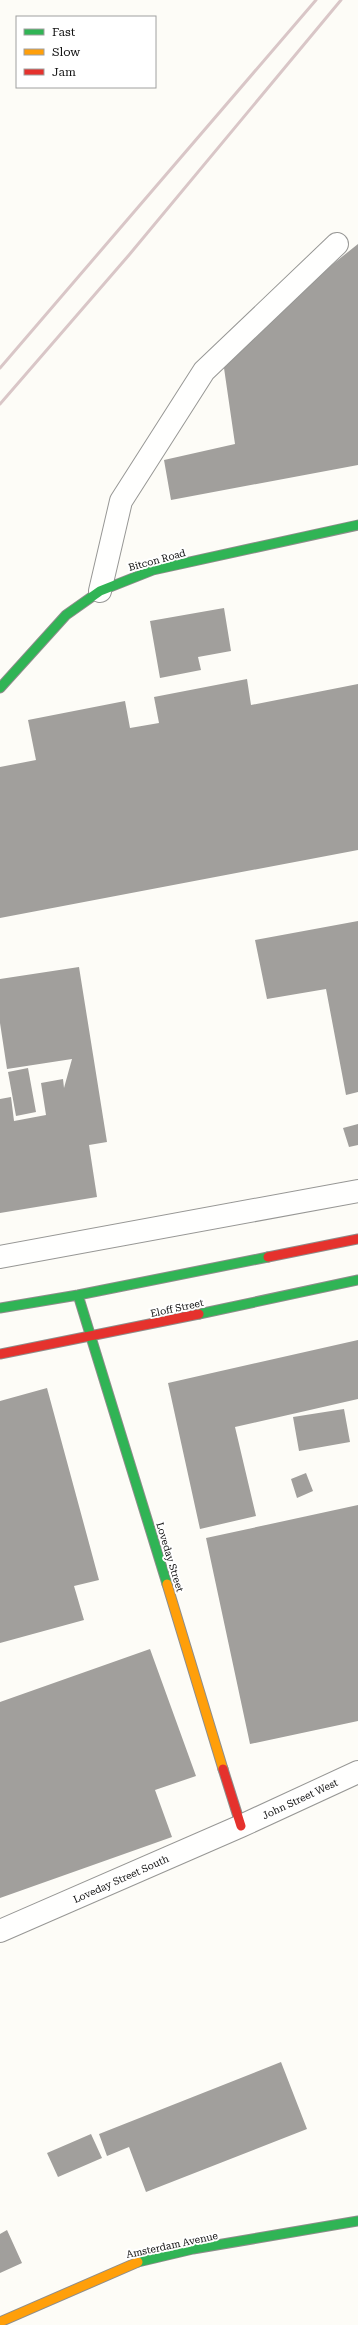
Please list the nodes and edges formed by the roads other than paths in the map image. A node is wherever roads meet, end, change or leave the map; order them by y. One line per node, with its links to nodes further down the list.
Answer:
1 (337, 244): 3 (street)
2 (358, 525): 3 (street, Bitcon Road)
3 (100, 591): 4 (street, Bitcon Road)
4 (0, 688)
5 (358, 1191): 7 (street)
6 (358, 1239): 9 (street)
7 (0, 1257)
8 (358, 1280): 11 (street, Eloff Street)
9 (78, 1295): 10 (street); 11 (street, Loveday Street)
10 (0, 1308)
11 (90, 1337): 12 (street, Eloff Street); 14 (street, Loveday Street)
12 (0, 1354)
13 (358, 1772): 14 (street, John Street West)
14 (241, 1826): 15 (street, Loveday Street South)
15 (0, 1931)
16 (358, 2221): 17 (street, Amsterdam Avenue)
17 (0, 2322)

